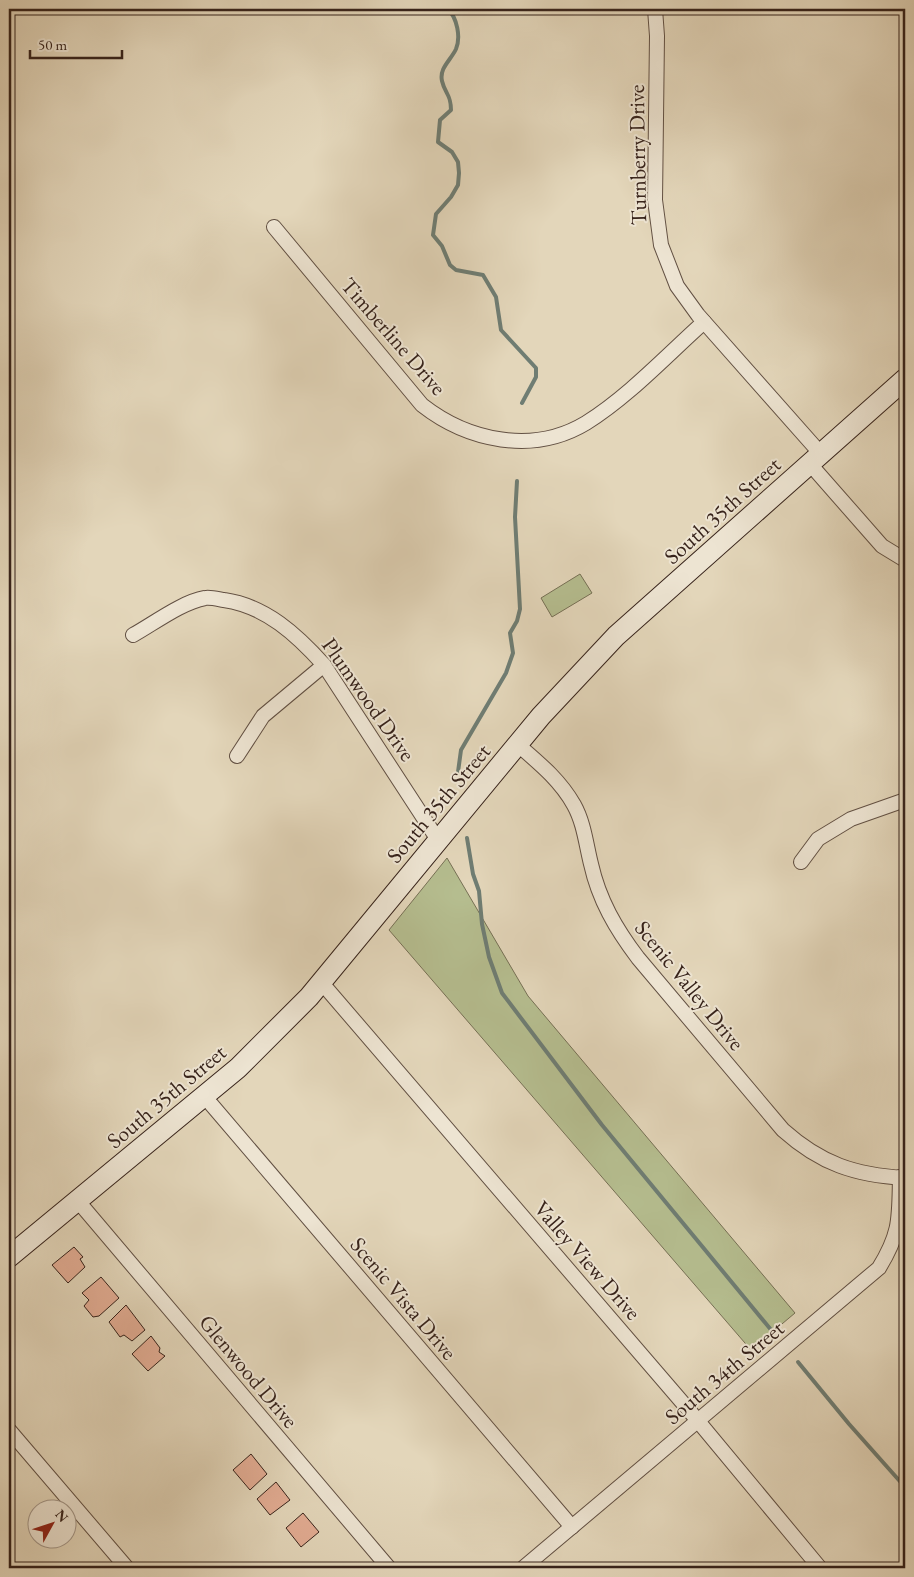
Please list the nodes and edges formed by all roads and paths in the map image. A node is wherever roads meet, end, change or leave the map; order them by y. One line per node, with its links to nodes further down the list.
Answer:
1 (655, 9): 3 (street, Turnberry Drive)
2 (274, 227): 3 (street, Timberline Drive)
3 (704, 322): 5 (street, Turnberry Drive)
4 (905, 379): 5 (street, South 35th Street)
5 (815, 459): 6 (street, Turnberry Drive); 9 (street, South 35th Street)
6 (905, 560)
7 (133, 635): 8 (street, Plumwood Drive)
8 (324, 665): 10 (street); 12 (street, Plumwood Drive)
9 (517, 744): 12 (street, South 35th Street); 16 (street, Scenic Valley Drive)
10 (237, 756)
11 (905, 800): 13 (street)
12 (438, 840): 14 (street, South 35th Street)
13 (801, 862)
14 (321, 982): 15 (street, South 35th Street); 19 (street, Valley View Drive)
15 (204, 1097): 17 (street, South 35th Street); 21 (street, Scenic Vista Drive)
16 (903, 1178): 19 (street, South 34th Street)
17 (77, 1200): 18 (street, South 35th Street); 23 (street, Glenwood Drive)
18 (9, 1257)
19 (698, 1421): 21 (street, South 34th Street); 25 (street, Valley View Drive)
20 (9, 1432): 22 (street)
21 (572, 1527): 24 (street, South 34th Street)
22 (127, 1568)
23 (389, 1568)
24 (523, 1568)
25 (820, 1568)

